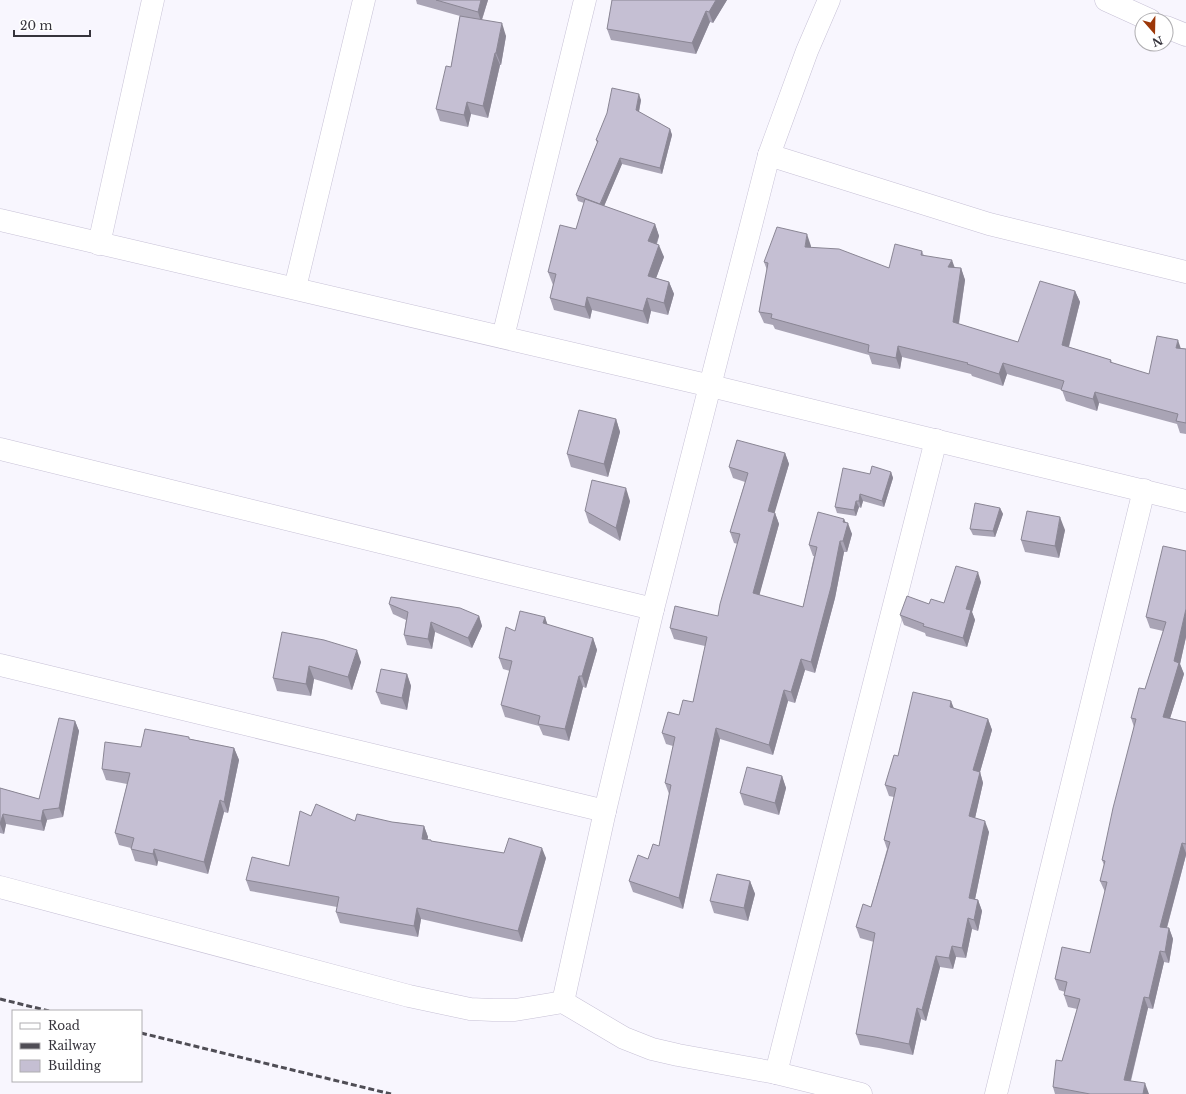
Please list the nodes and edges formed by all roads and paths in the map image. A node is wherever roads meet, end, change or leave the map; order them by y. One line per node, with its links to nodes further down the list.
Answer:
1 (153, 0): 11 (street)
2 (364, 0): 13 (street)
3 (585, 0): 14 (street)
4 (829, 0): 9 (street)
5 (1106, 0): 6 (street)
6 (1134, 13)
7 (1174, 30): 8 (street)
8 (1186, 35)
9 (769, 155): 12 (street); 15 (street)
10 (0, 220): 11 (street)
11 (99, 244): 13 (street)
12 (1186, 272)
13 (295, 288): 14 (street)
14 (503, 337): 15 (street)
15 (711, 386): 16 (street); 20 (street)
16 (936, 440): 18 (street); 25 (street)
17 (0, 449): 20 (street)
18 (1144, 490): 19 (street); 27 (street)
19 (1186, 501)
20 (653, 609): 22 (street)
21 (0, 665): 22 (street)
22 (605, 811): 24 (street)
23 (0, 887): 24 (street)
24 (563, 1002): 25 (street)
25 (776, 1073): 26 (street)
26 (861, 1094)
27 (996, 1094)

